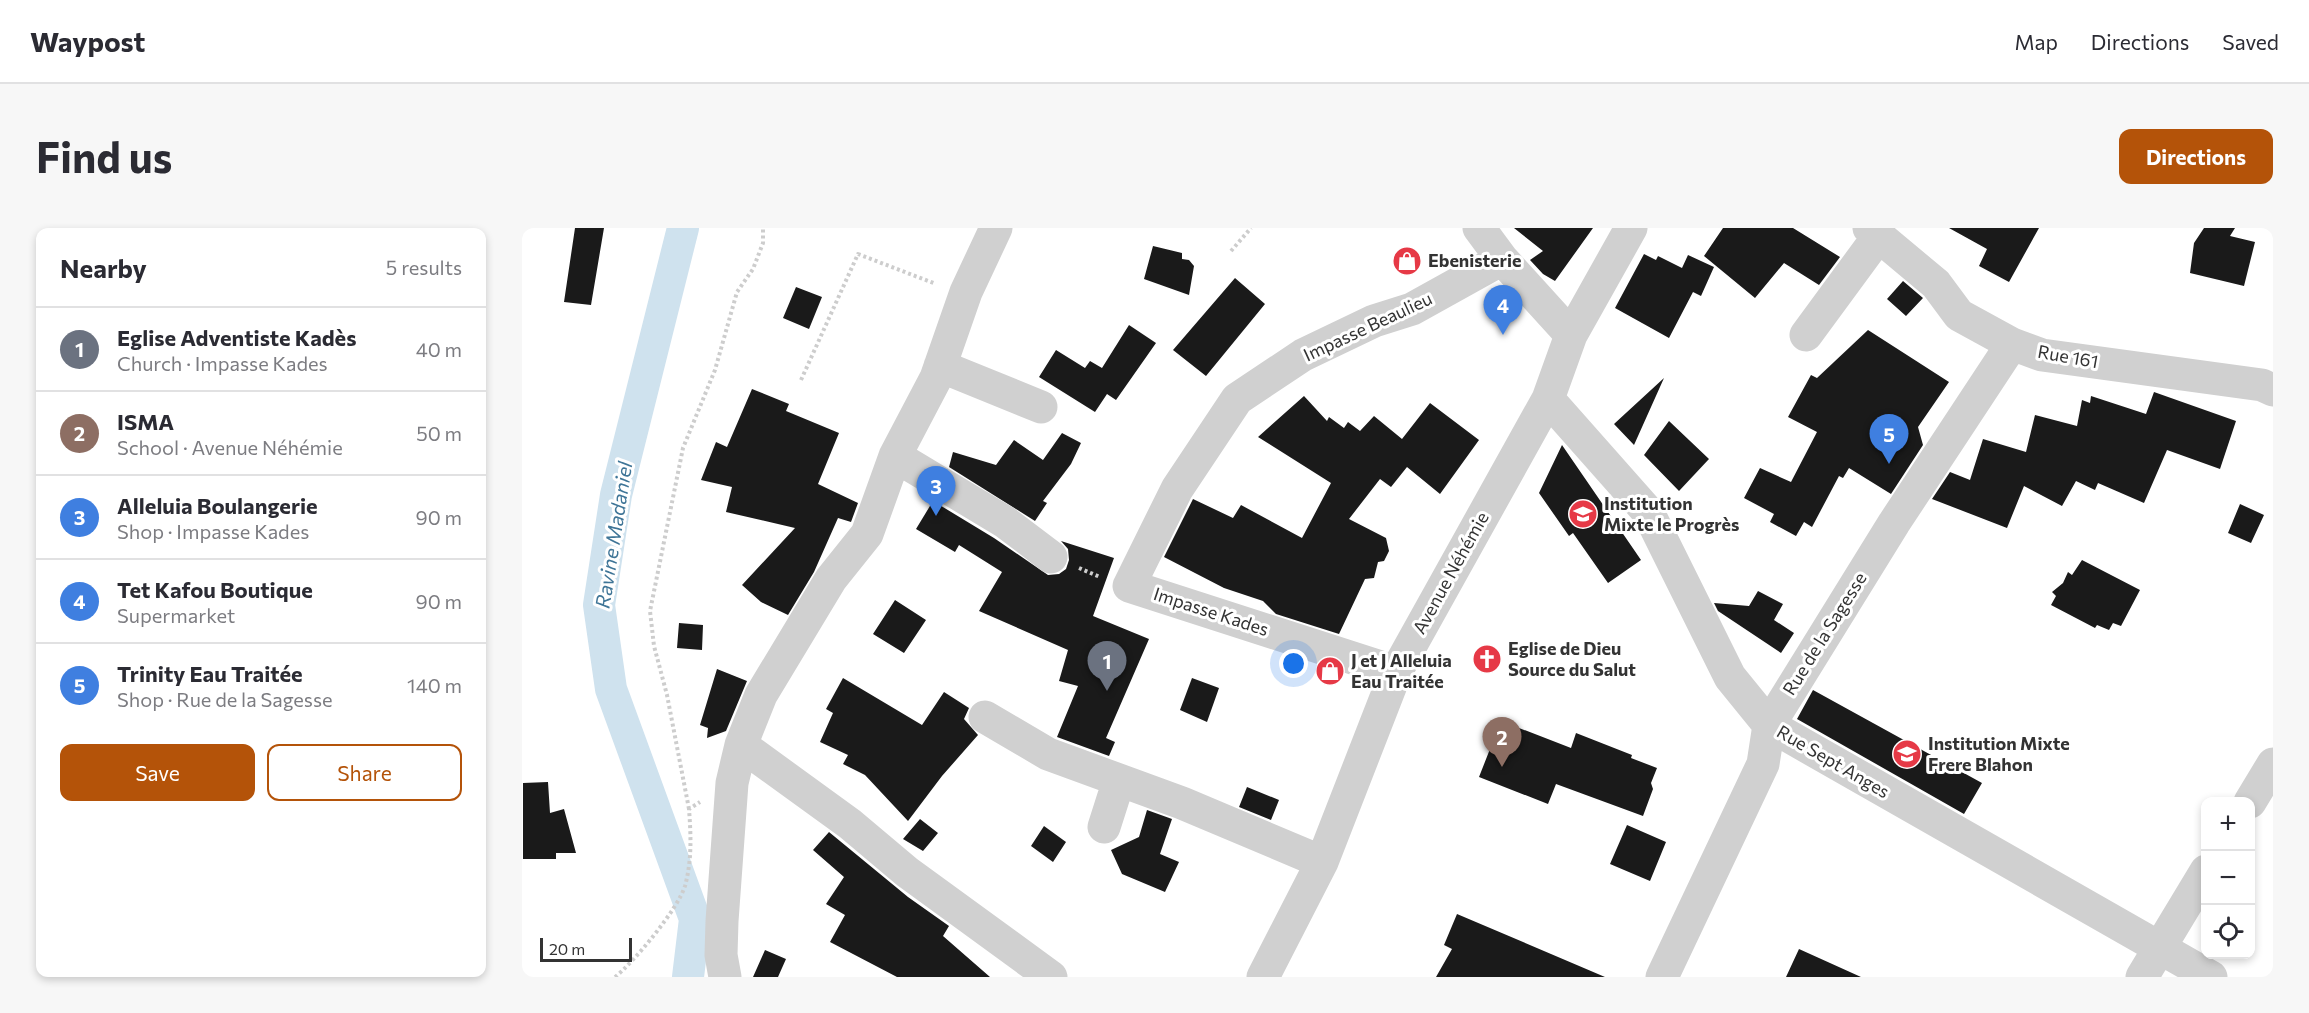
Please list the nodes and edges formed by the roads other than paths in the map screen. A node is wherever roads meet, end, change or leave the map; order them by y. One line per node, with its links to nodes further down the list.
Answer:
1 (996, 228): 9 (street)
2 (1479, 228): 5 (street)
3 (1630, 228): 6 (street, Avenue Néhémie)
4 (1874, 232): 7 (street); 8 (street, Rue 161)
5 (1502, 260): 6 (street); 15 (street, Impasse Beaulieu)
6 (1571, 335): 11 (street, Avenue Néhémie)
7 (1806, 335)
8 (2012, 344): 10 (street, Rue 161); 18 (street, Rue de la Sagesse)
9 (940, 366): 12 (street); 13 (street)
10 (2269, 378)
11 (1548, 399): 16 (street, Avenue Néhémie); 18 (street, Rue Sept Anges)
12 (1041, 407)
13 (895, 456): 14 (street); 19 (street)
14 (1051, 556)
15 (1129, 586): 16 (street, Impasse Kades)
16 (1396, 672): 24 (street, Avenue Néhémie)
17 (985, 717): 21 (street)
18 (1768, 725): 26 (street, Rue Sept Anges); 30 (street, Rue de la Sagesse)
19 (741, 746): 27 (street); 28 (street)
20 (2273, 764): 22 (street)
21 (1119, 780): 23 (street); 24 (street)
22 (2252, 797)
23 (1104, 827)
24 (1322, 862): 29 (street, Avenue Néhémie)
25 (2201, 877): 26 (street)
26 (2158, 946): 31 (street); 32 (street, Rue Sept Anges)
27 (725, 977)
28 (1051, 977)
29 (1263, 977)
30 (1662, 977)
31 (2142, 977)
32 (2211, 977)

